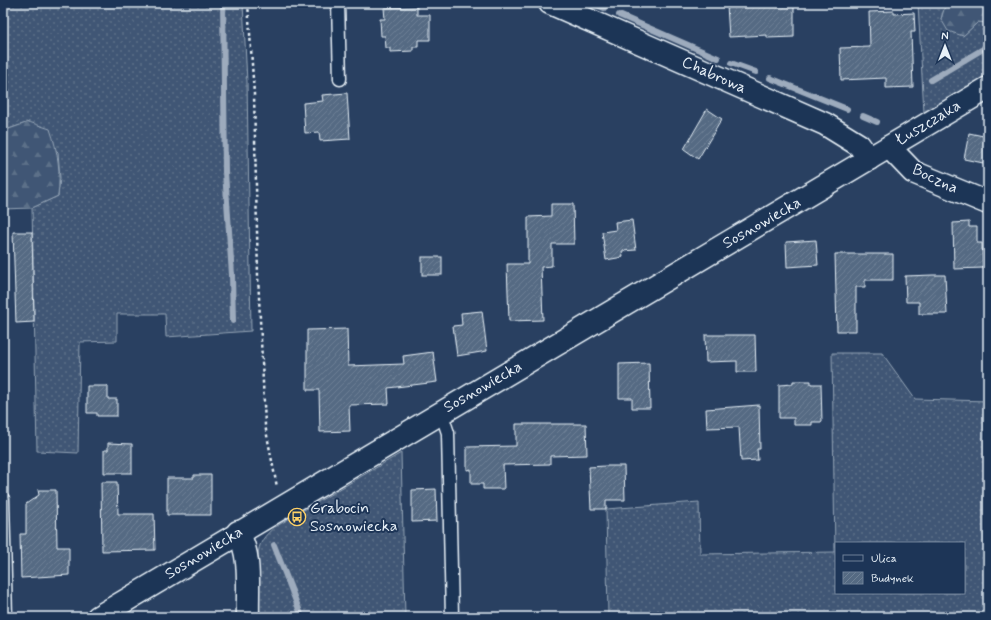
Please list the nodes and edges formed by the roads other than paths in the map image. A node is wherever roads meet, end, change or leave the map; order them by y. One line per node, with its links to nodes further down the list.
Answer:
1 (338, 3): 3 (lane)
2 (550, 3): 6 (street, Chabrowa)
3 (340, 79)
4 (988, 88): 5 (street, Łuszczaka)
5 (889, 147): 6 (street, Łuszczaka); 7 (street, Boczna)
6 (869, 159): 8 (street, Sosnowiecka)
7 (988, 203)
8 (441, 412): 10 (street, Sosnowiecka); 14 (lane)
9 (3, 499): 11 (lane)
10 (238, 532): 12 (street, Sosnowiecka); 13 (street)
11 (6, 617)
12 (98, 617)
13 (248, 617)
14 (452, 617)

